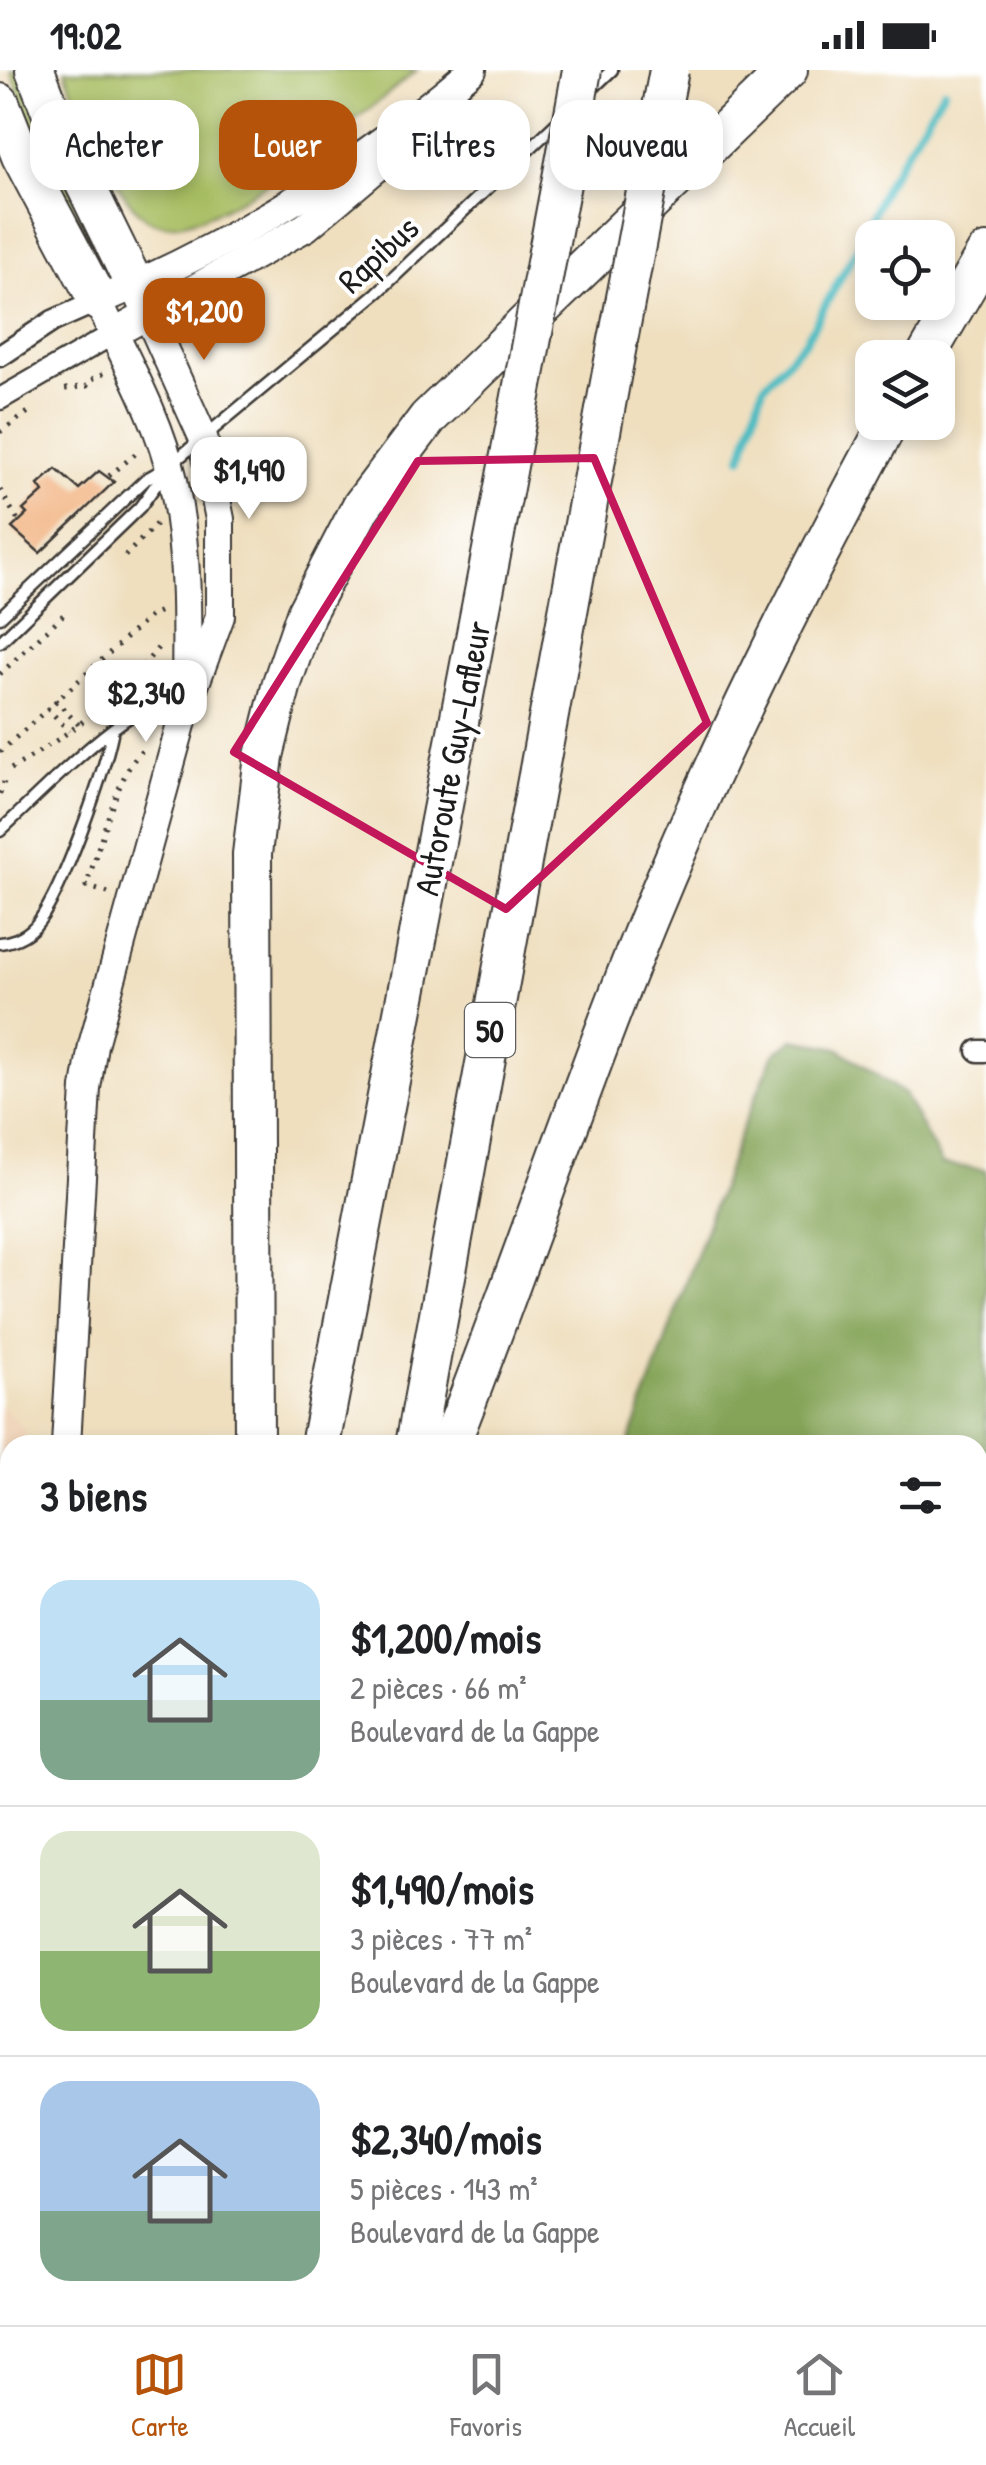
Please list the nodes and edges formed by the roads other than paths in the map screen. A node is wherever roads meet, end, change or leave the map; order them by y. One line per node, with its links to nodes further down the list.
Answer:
1 (35, 70): 9 (highway)
2 (474, 70): 9 (street)
3 (580, 70): 25 (highway, Autoroute Guy-Lafleur, bridge)
4 (612, 70): 14 (lane, Rapibus)
5 (669, 70): 26 (highway, 50, bridge)
6 (788, 70): 24 (highway)
7 (0, 103): 10 (highway)
8 (986, 252): 11 (highway)
9 (143, 300): 10 (street); 14 (street)
10 (106, 318): 12 (street); 13 (street); 16 (street)
11 (935, 340)
12 (0, 356)
13 (0, 399)
14 (203, 437): 16 (lane, Rapibus); 19 (street)
15 (879, 440): 27 (highway)
16 (169, 466): 17 (lane, Rapibus); 18 (lane, Rapibus); 19 (street)
17 (0, 617)
18 (0, 642)
19 (185, 710): 20 (lane); 23 (street)
20 (112, 734): 21 (lane); 22 (lane)
21 (0, 830)
22 (0, 943)
23 (67, 1435)
24 (254, 1435)
25 (322, 1435)
26 (417, 1435)
27 (454, 1435)

